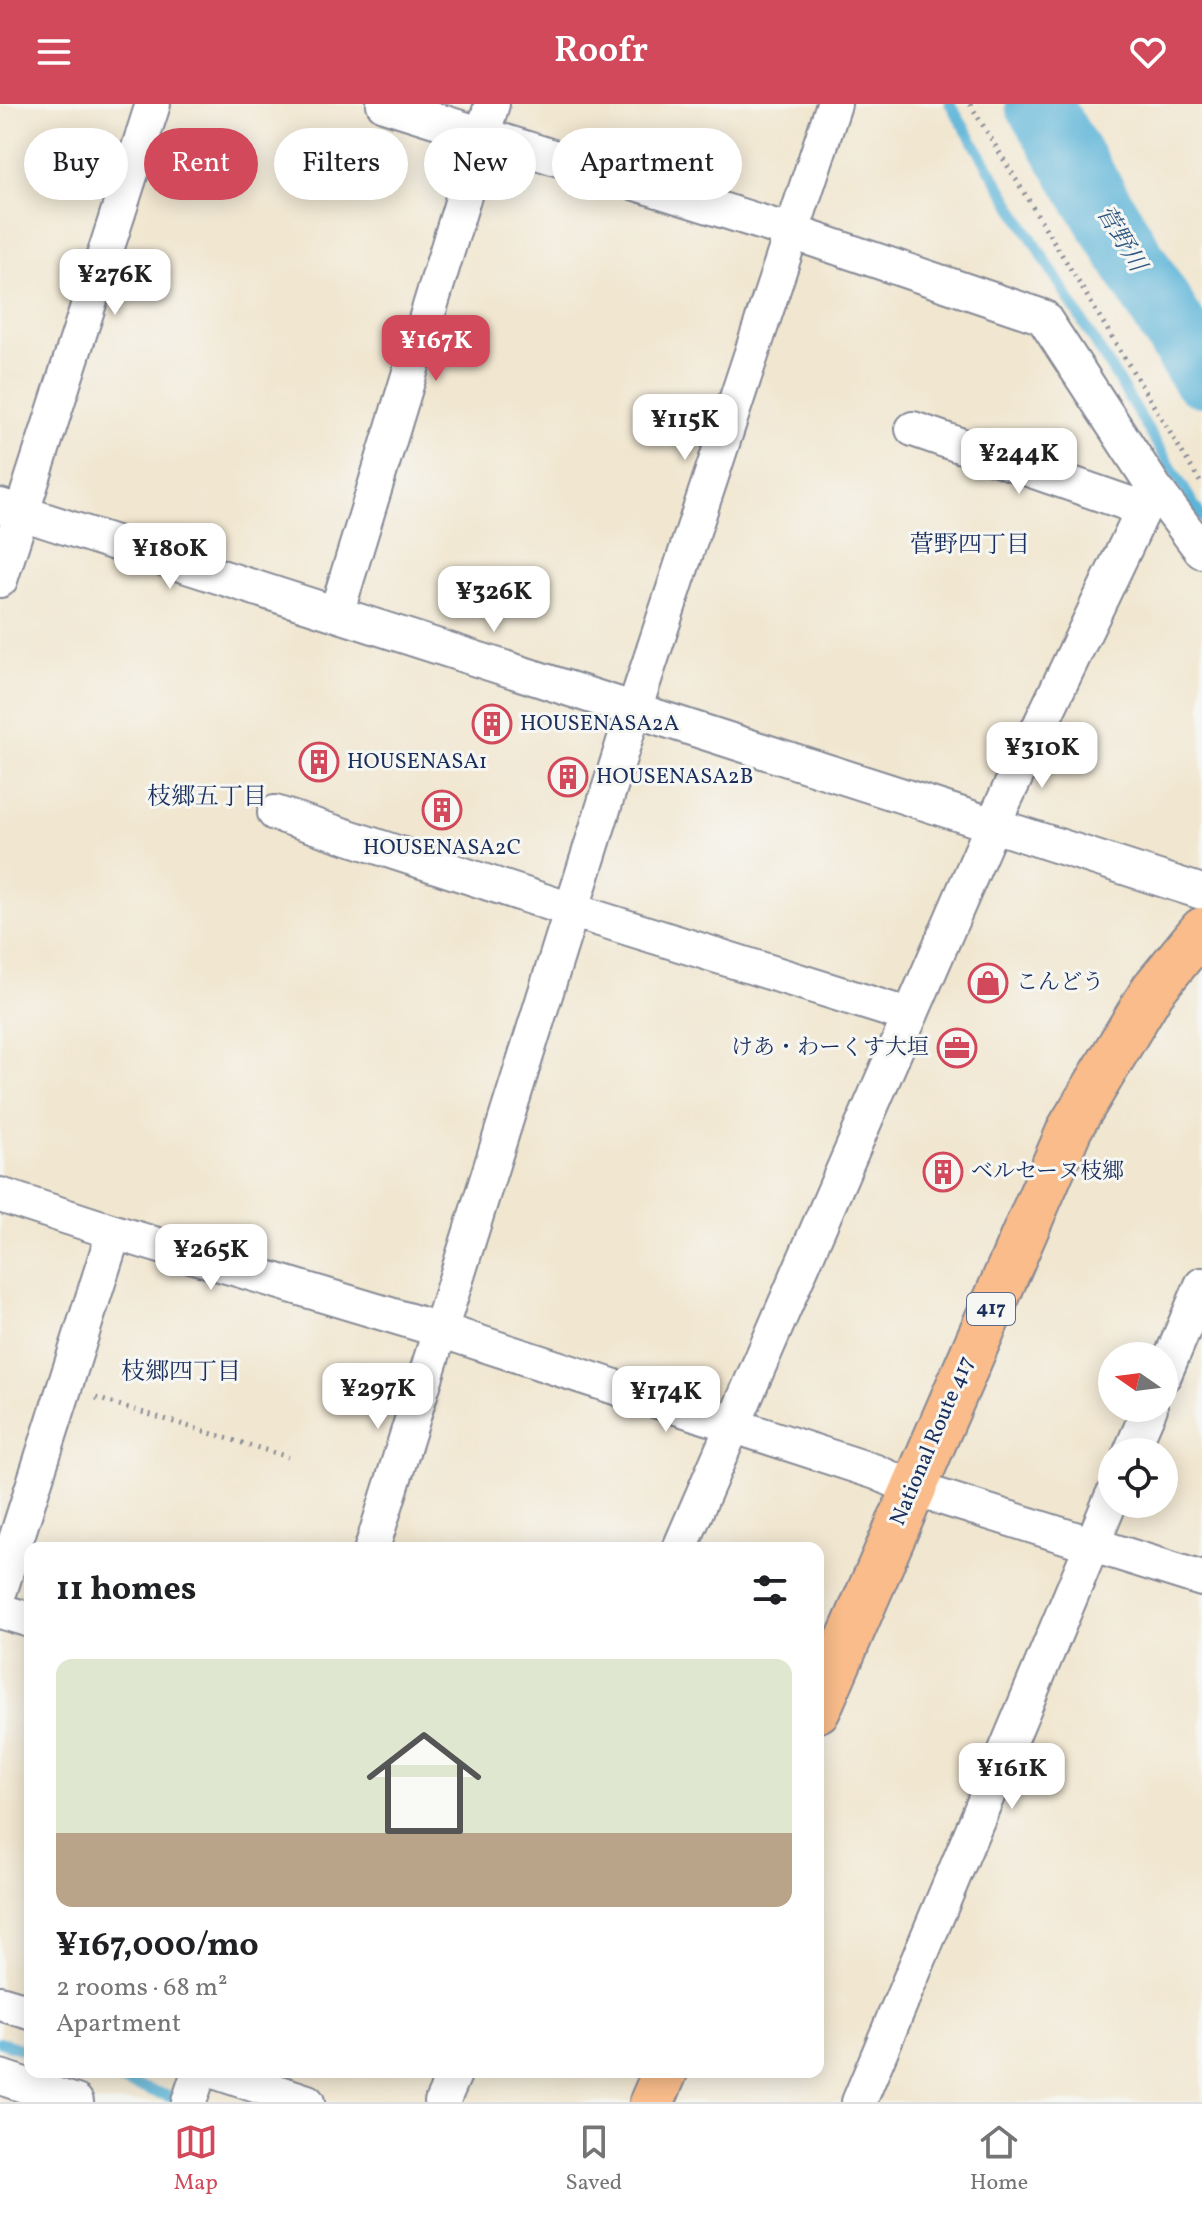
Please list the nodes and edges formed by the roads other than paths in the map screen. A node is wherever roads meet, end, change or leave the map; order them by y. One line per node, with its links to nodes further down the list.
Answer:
1 (153, 104): 8 (street)
2 (384, 104): 4 (street)
3 (834, 104): 5 (street)
4 (487, 120): 5 (street); 11 (street)
5 (792, 232): 7 (street); 12 (street)
6 (913, 429): 7 (street)
7 (1149, 498): 9 (street); 14 (street)
8 (11, 510): 10 (street); 11 (street)
9 (1202, 551)
10 (0, 580)
11 (336, 614): 12 (street)
12 (634, 710): 14 (street); 16 (street)
13 (275, 813): 16 (street)
14 (993, 824): 15 (street); 18 (street)
15 (1202, 892)
16 (571, 910): 18 (street); 22 (street)
17 (1202, 930): 25 (highway, National Route 417 / 417)
18 (910, 1016): 24 (street)
19 (0, 1195): 20 (street)
20 (114, 1232): 22 (street); 31 (street)
21 (1202, 1285): 23 (street)
22 (440, 1330): 24 (street); 27 (street)
23 (1178, 1342)
24 (733, 1425): 25 (street); 28 (street)
25 (912, 1488): 29 (street); 34 (highway, National Route 417 / 417)
26 (1103, 1518): 29 (street)
27 (374, 1542)
28 (683, 1542)
29 (1092, 1544): 30 (street); 45 (street)
30 (1202, 1579)
31 (0, 1590)
32 (0, 1611): 33 (street)
33 (24, 1618)
34 (824, 1696)
35 (0, 2003): 36 (street)
36 (24, 2010)
37 (0, 2077): 41 (street)
38 (452, 2078): 43 (street)
39 (662, 2078): 44 (highway)
40 (200, 2081): 42 (street)
41 (76, 2102)
42 (307, 2102)
43 (442, 2102)
44 (652, 2102)
45 (859, 2102)

